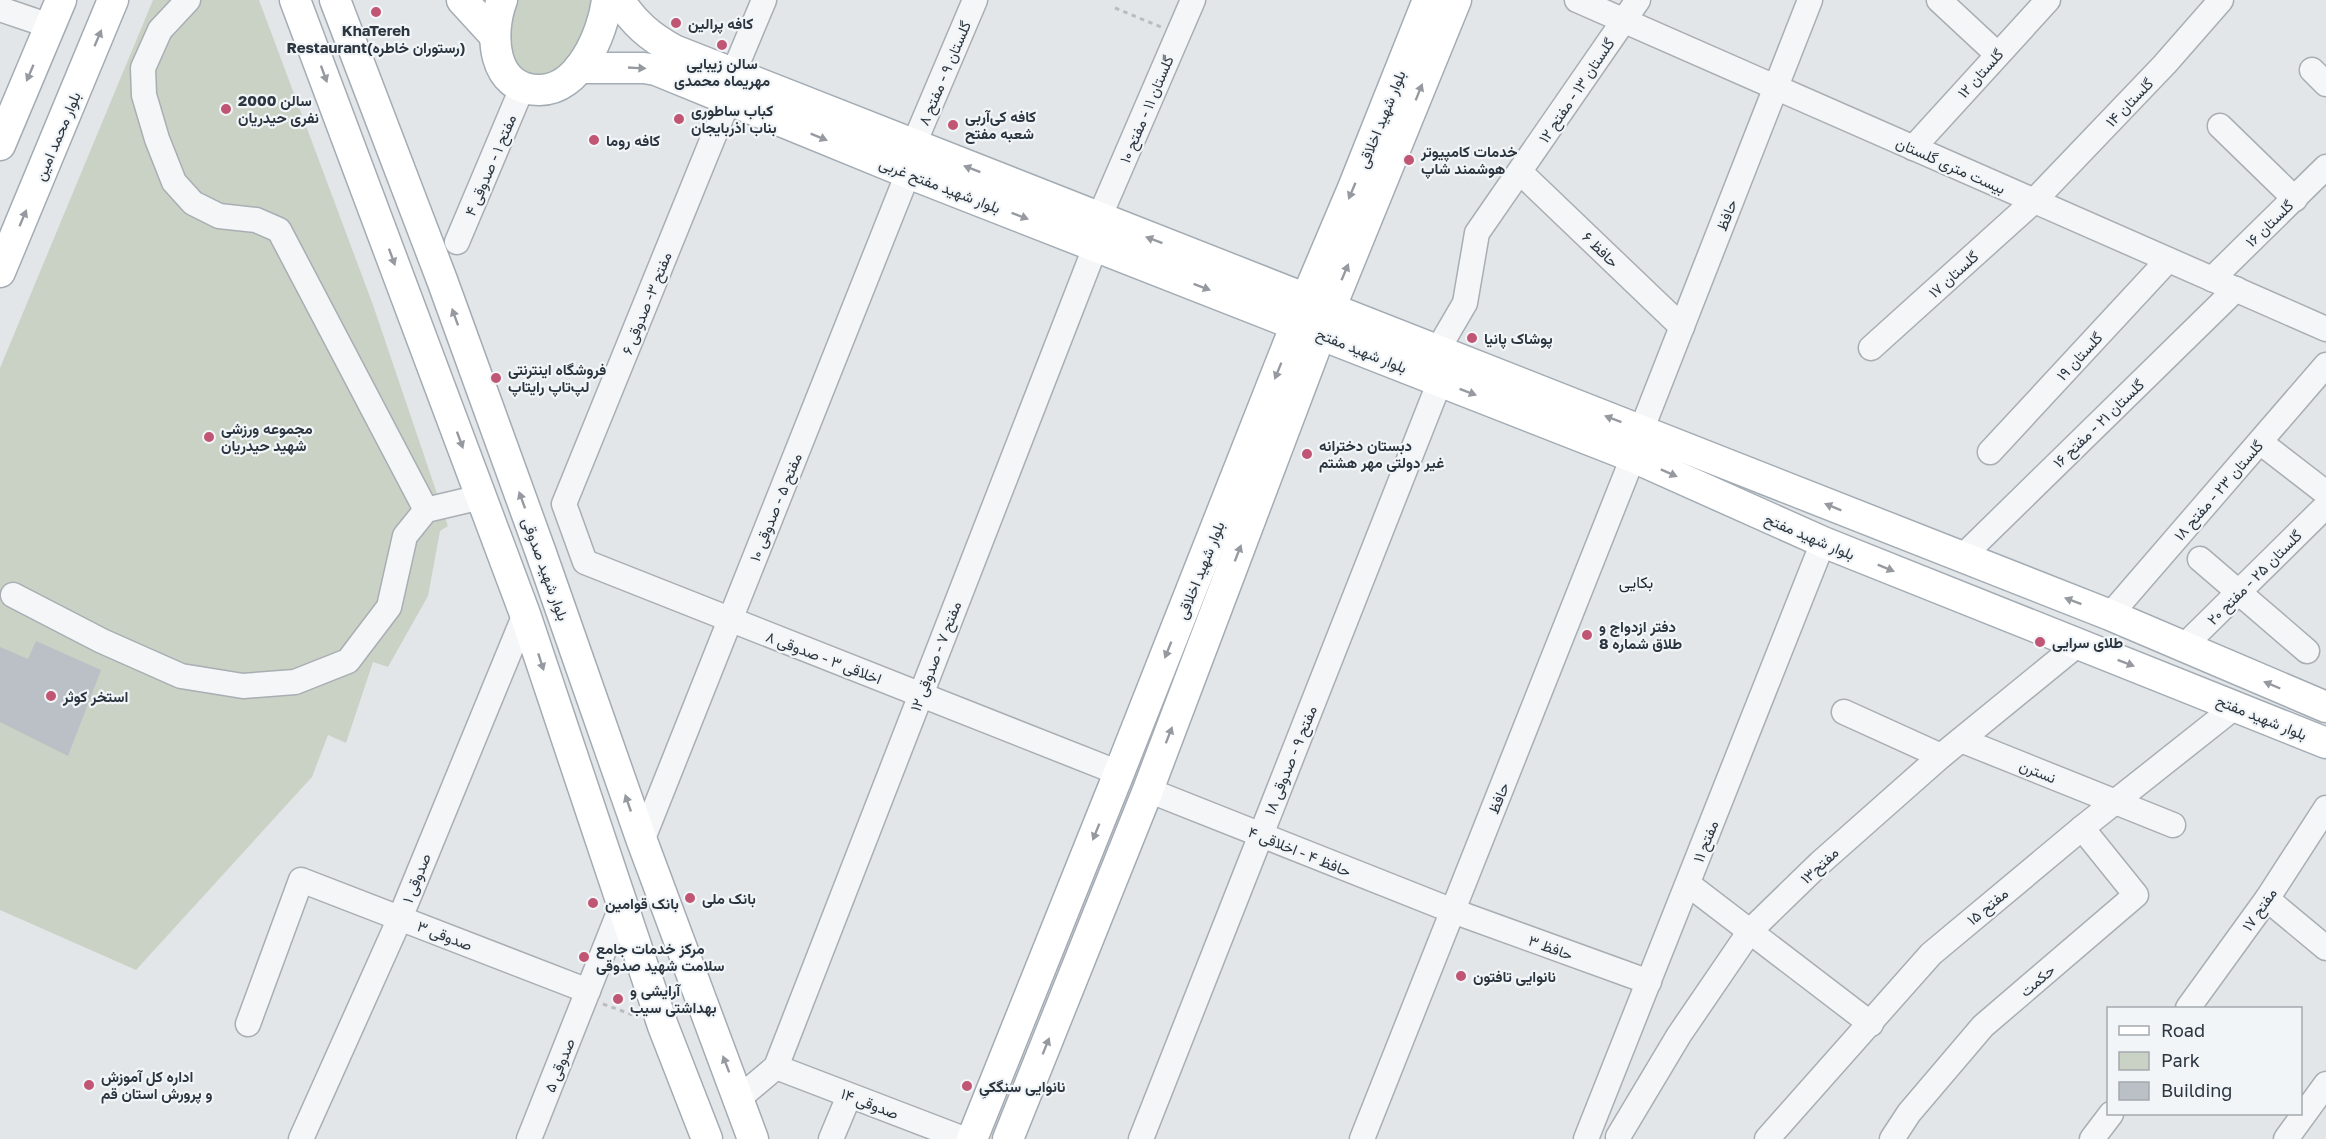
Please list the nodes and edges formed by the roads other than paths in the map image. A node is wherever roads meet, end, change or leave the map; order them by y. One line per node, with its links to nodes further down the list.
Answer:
1 (113, 0): 42 (main road, بلوار محمد امین, one-way to 1)
2 (188, 0): 60 (street)
3 (295, 0): 57 (main road, one-way to 57)
4 (335, 0): 25 (main road, بلوار شهید صدوقی)
5 (351, 0): 25 (main road)
6 (462, 0): 24 (main road)
7 (502, 0): 24 (main road)
8 (607, 0): 27 (main road)
9 (619, 0): 29 (main road, بلوار شهید مفتح غربی)
10 (764, 0): 29 (street, مفتح ۳- صدوقی ۶)
11 (975, 0): 34 (street, گلستان ۹ - مفتح ۸)
12 (1193, 0): 39 (street, گلستان ۱۱ - مفتح ۱۰)
13 (1428, 0): 45 (main road, بلوار شهید اخلاقی, one-way to 45)
14 (1456, 0): 45 (main road, بلوار شهید اخلاقی, one-way to 14)
15 (1577, 0): 23 (street, بیست متری گلستان)
16 (1638, 0): 23 (street, گلستان ۱۳ - مفتح ۱۲)
17 (1810, 0): 30 (street, حافظ)
18 (1940, 0): 26 (street)
19 (2048, 0): 26 (street, گلستان ۱۲)
20 (2221, 0): 38 (street, گلستان ۱۴)
21 (0, 9): 22 (street)
22 (55, 13): 32 (main road, one-way to 32)
23 (1624, 21): 30 (street, بیست متری گلستان); 36 (street, گلستان ۱۳ - مفتح ۱۲)
24 (495, 36): 28 (main road)
25 (351, 39): 86 (main road, بلوار شهید صدوقی, one-way to 25)
26 (1997, 54): 33 (street, گلستان ۱۲)
27 (579, 68): 28 (main road); 29 (main road, بلوار شهید مفتح غربی, one-way to 29)
28 (522, 88): 40 (street, مفتح ۱ - صدوقی ۴)
29 (731, 88): 34 (main road, بلوار شهید مفتح غربی); 58 (street, مفتح ۳- صدوقی ۶)
30 (1776, 88): 33 (street, بیست متری گلستان); 46 (street, حافظ)
31 (2220, 126): 37 (street)
32 (0, 145)
33 (1913, 148): 38 (street, بیست متری گلستان)
34 (910, 159): 39 (main road, بلوار شهید مفتح غربی); 68 (street, مفتح ۵ - صدوقی ۱۰)
35 (2326, 167): 37 (street, گلستان ۱۶)
36 (1520, 172): 46 (street, حافظ ۶); 50 (street, گلستان ۱۳ - مفتح ۱۲)
37 (2295, 199): 43 (street, گلستان ۱۶)
38 (2034, 201): 41 (street, بیست متری گلستان); 49 (street, گلستان ۱۷)
39 (1098, 232): 45 (main road, بلوار شهید مفتح غربی); 72 (street, مفتح ۷ - صدوقی ۱۲)
40 (458, 243)
41 (2168, 260): 43 (street, بیست متری گلستان); 55 (street, گلستان ۱۹)
42 (0, 272)
43 (2212, 279): 44 (street, بیست متری گلستان)
44 (2236, 289): 47 (street, بیست متری گلستان); 62 (street, گلستان ۲۱ - مفتح ۱۶)
45 (1313, 316): 48 (main road, بلوار شهید مفتح); 79 (main road, بلوار شهید اخلاقی, one-way to 79); 80 (main road, بلوار شهید اخلاقی, one-way to 45)
46 (1682, 327): 54 (street, حافظ)
47 (2326, 329)
48 (1361, 335): 50 (main road, بلوار شهید مفتح); 52 (main road, بلوار شهید مفتح)
49 (1871, 348)
50 (1437, 351): 54 (main road, بلوار شهید مفتح, one-way to 50)
51 (2326, 365): 53 (street, گلستان ۲۳ - مفتح ۱۸)
52 (1440, 381): 54 (main road, بلوار شهید مفتح, one-way to 54); 85 (street, مفتح ۹ - صدوقی ۱۸)
53 (2260, 442): 56 (street); 67 (street, گلستان ۲۳ - مفتح ۱۸)
54 (1637, 444): 61 (main road, بلوار شهید مفتح, one-way to 61); 62 (main road, بلوار شهید مفتح, one-way to 54); 90 (street, حافظ)
55 (1990, 452)
56 (2326, 493)
57 (481, 496): 60 (street); 66 (main road)
58 (564, 504): 68 (street, اخلاقی ۳ - صدوقی ۸)
59 (2326, 506): 64 (street, گلستان ۲۵ - مفتح ۲۰)
60 (426, 510): 65 (street)
61 (1824, 542): 69 (main road, بلوار شهید مفتح, one-way to 69); 87 (street, مفتح ۱۱)
62 (1961, 558): 67 (main road, بلوار شهید مفتح, one-way to 62)
63 (2200, 559): 64 (street)
64 (2239, 592): 70 (street, گلستان ۲۵ - مفتح ۲۰); 71 (street)
65 (13, 595)
66 (525, 614): 89 (main road, one-way to 89); 91 (street, صدوقی ۱)
67 (2110, 615): 70 (main road, بلوار شهید مفتح)
68 (730, 620): 72 (street, اخلاقی ۳ - صدوقی ۸); 86 (street, مفتح ۵ - صدوقی ۱۰)
69 (2077, 645): 73 (main road, بلوار شهید مفتح, one-way to 73); 76 (street, مفتح۱۳)
70 (2183, 647): 74 (main road, بلوار شهید مفتح, one-way to 70)
71 (2307, 651)
72 (919, 694): 79 (street, اخلاقی ۳ - صدوقی ۸); 99 (street, مفتح ۷ - صدوقی ۱۲)
73 (2236, 706): 77 (main road, بلوار شهید مفتح); 81 (street, مفتح ۱۵)
74 (2326, 707)
75 (1844, 712): 78 (street)
76 (1961, 740): 78 (street, مفتح۱۳); 81 (street, نسترن)
77 (2326, 743)
78 (1941, 756): 92 (street, مفتح۱۳)
79 (1119, 773): 112 (main road, بلوار شهید اخلاقی, one-way to 112)
80 (1148, 790): 85 (street, حافظ ۴ - اخلاقی ۴); 113 (main road, بلوار شهید اخلاقی, one-way to 80)
81 (2116, 801): 83 (street, نسترن); 84 (street, مفتح ۱۵)
82 (2326, 808): 88 (street, مفتح ۱۷)
83 (2172, 825)
84 (2082, 828): 98 (street, مفتح ۱۵); 117 (street, حکمت)
85 (1260, 835): 90 (street, حافظ ۴ - اخلاقی ۴); 114 (street, مفتح ۹ - صدوقی ۱۸)
86 (642, 841): 102 (main road, بلوار شهید صدوقی, one-way to 86)
87 (1688, 884): 92 (street); 94 (street, مفتح ۱۱)
88 (2267, 898): 93 (street); 96 (street, مفتح ۱۷)
89 (622, 905): 95 (street, صدوقی ۵); 108 (main road)
90 (1453, 911): 94 (street, حافظ ۳); 115 (street, حافظ)
91 (400, 918): 95 (street, صدوقی ۳); 97 (street, صدوقی ۳); 106 (street, صدوقی ۱)
92 (1750, 932): 98 (street); 105 (street, مفتح۱۳)
93 (2326, 948)
94 (1648, 982): 104 (street, مفتح ۱۱)
95 (587, 995): 107 (street, صدوقی ۵)
96 (2189, 1007)
97 (248, 1024)
98 (1871, 1024): 116 (street, مفتح ۱۵)
99 (776, 1067): 101 (street, صدوقی ۱۴); 102 (street)
100 (2326, 1084): 119 (street)
101 (849, 1096): 110 (street); 111 (street, صدوقی ۱۴)
102 (738, 1099): 109 (main road, بلوار شهید صدوقی)
103 (2109, 1115): 118 (street)
104 (1590, 1129): 105 (street)
105 (1619, 1138)
106 (301, 1139)
107 (529, 1139)
108 (706, 1139)
109 (753, 1139)
110 (831, 1139)
111 (964, 1139)
112 (972, 1139)
113 (1008, 1139)
114 (1141, 1139)
115 (1362, 1139)
116 (1767, 1139)
117 (1892, 1139)
118 (2091, 1139)
119 (2286, 1139)

